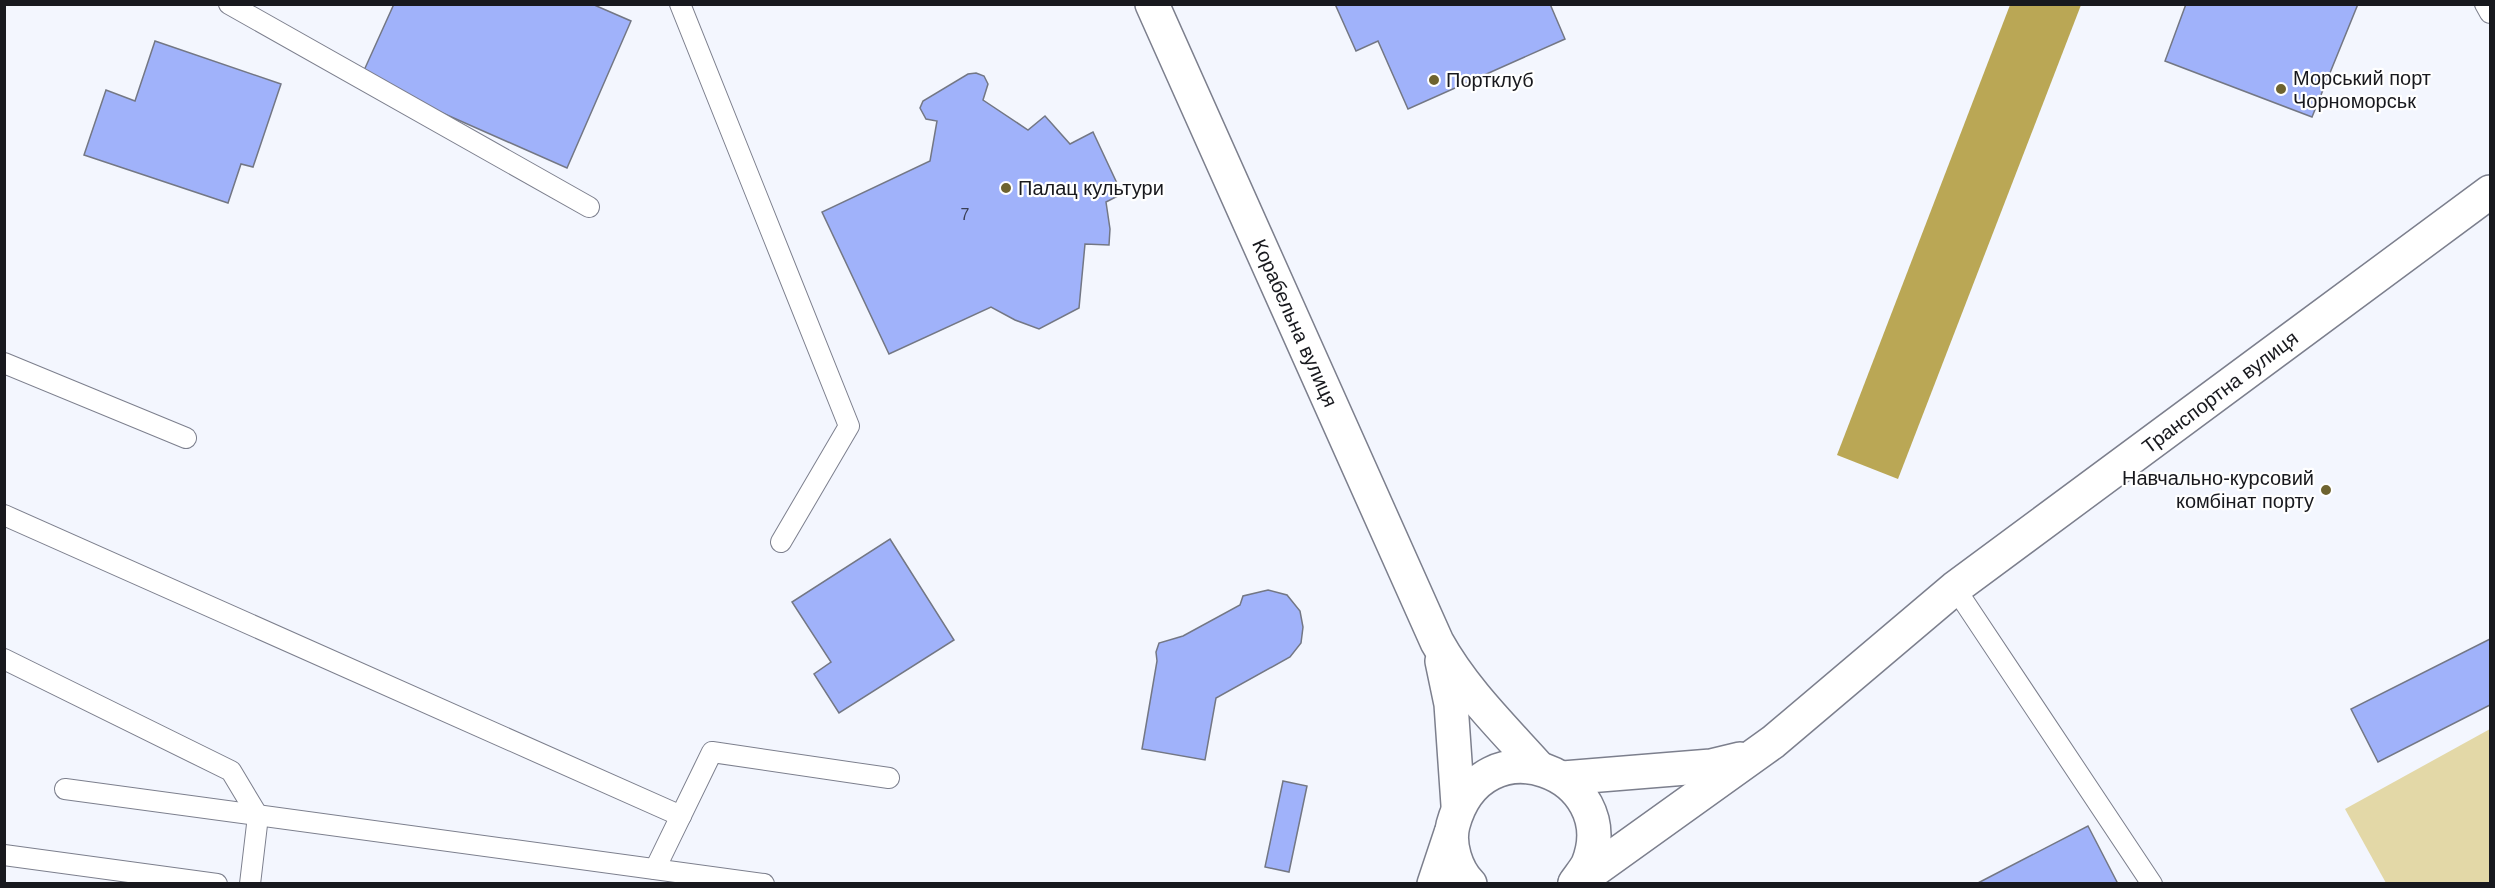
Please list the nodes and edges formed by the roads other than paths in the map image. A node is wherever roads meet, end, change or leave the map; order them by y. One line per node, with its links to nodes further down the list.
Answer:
1 (229, 4): 7 (lane)
2 (680, 4): 11 (lane)
3 (1152, 4): 13 (street, Корабельна вулиця)
4 (2485, 4): 5 (lane)
5 (2490, 13)
6 (2490, 192): 12 (street, Транспортна вулиця)
7 (589, 207)
8 (4, 363): 9 (lane)
9 (186, 438)
10 (4, 515): 20 (lane)
11 (781, 542)
12 (1955, 588): 15 (street, Транспортна вулиця); 30 (lane)
13 (1437, 642): 16 (street); 21 (street)
14 (4, 659): 19 (lane)
15 (1756, 753): 16 (street, Транспортна вулиця); 29 (street, Транспортна вулиця)
16 (1551, 773): 21 (street, Транспортна вулиця); 29 (street)
17 (889, 778): 20 (lane)
18 (65, 789): 19 (lane)
19 (258, 816): 23 (lane); 25 (lane)
20 (681, 816): 23 (lane)
21 (1455, 818): 27 (street); 28 (street)
22 (4, 855): 24 (lane)
23 (656, 869): 26 (lane)
24 (217, 884)
25 (250, 884)
26 (764, 884)
27 (1434, 884)
28 (1470, 884)
29 (1575, 884)
30 (2152, 884)

